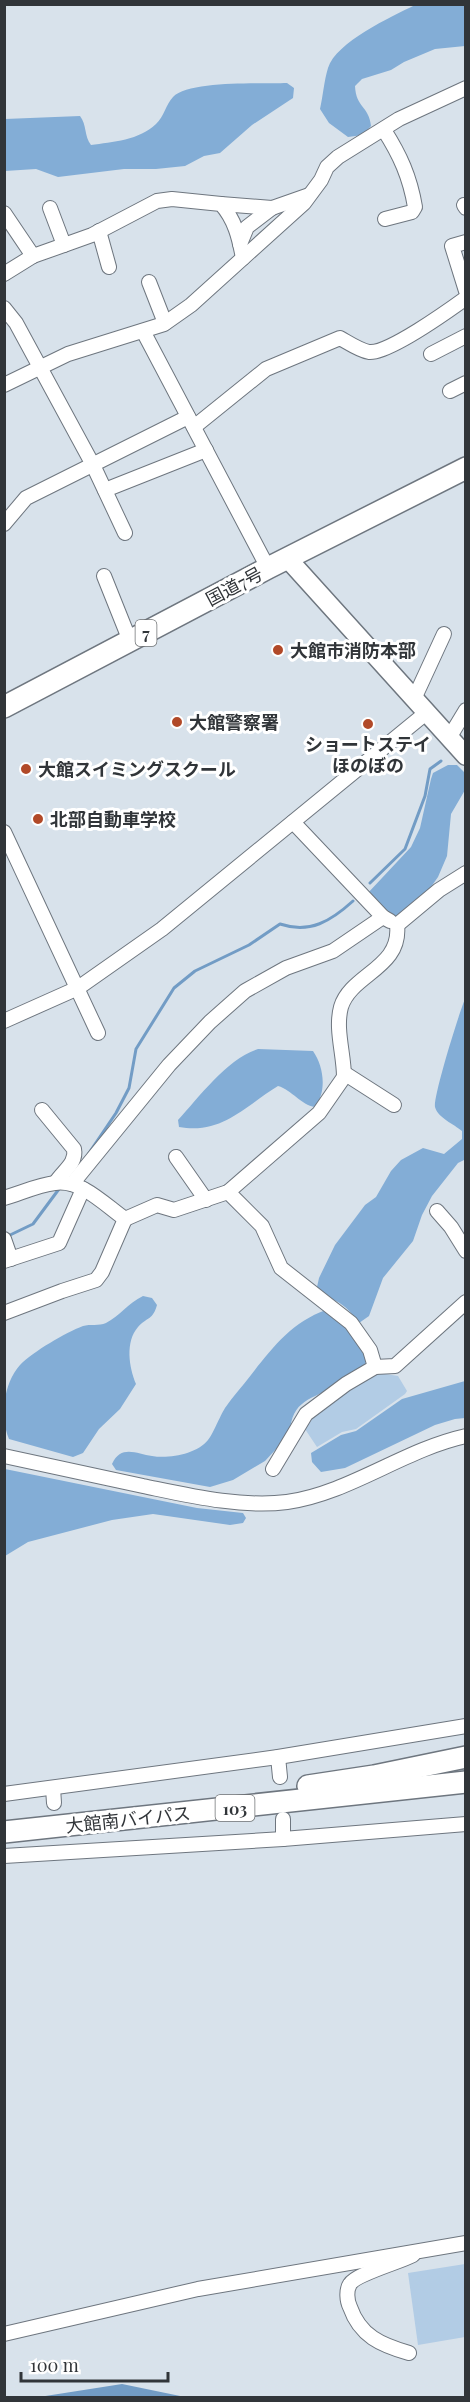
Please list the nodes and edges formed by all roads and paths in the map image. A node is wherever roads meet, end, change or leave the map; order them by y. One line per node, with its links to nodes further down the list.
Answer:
1 (465, 88): 2 (street)
2 (384, 130): 3 (street); 8 (street)
3 (310, 194): 6 (street); 13 (street)
4 (221, 204): 6 (street); 9 (street); 13 (street)
5 (50, 208): 12 (street)
6 (272, 208): 13 (street)
7 (4, 213): 10 (street)
8 (385, 219)
9 (99, 231): 12 (street); 15 (street)
10 (10, 233): 14 (street)
11 (465, 242): 18 (street)
12 (64, 245): 14 (street)
13 (242, 251): 21 (street)
14 (33, 256): 16 (street)
15 (109, 267)
16 (4, 274)
17 (149, 282): 21 (street)
18 (465, 291)
19 (465, 298): 29 (street)
20 (4, 308): 25 (street)
21 (165, 323): 22 (street)
22 (143, 331): 25 (street); 29 (street)
23 (465, 336): 24 (street)
24 (431, 354)
25 (40, 368): 27 (street); 31 (street)
26 (465, 383): 28 (street)
27 (4, 385)
28 (450, 391)
29 (191, 422): 30 (street); 31 (street)
30 (206, 450): 33 (street); 37 (street)
31 (93, 465): 33 (street); 34 (street)
32 (465, 468): 36 (highway, 国道7号 / 7)
33 (105, 490): 35 (street)
34 (4, 524)
35 (125, 533)
36 (288, 559): 37 (highway, 国道7号 / 7); 41 (main road)
37 (268, 568): 40 (highway, 国道7号 / 7)
38 (104, 576): 40 (street)
39 (444, 634): 41 (street)
40 (130, 641): 42 (highway, 国道7号 / 7)
41 (420, 706): 44 (main road); 46 (street)
42 (4, 708)
43 (465, 710): 44 (street)
44 (449, 738): 45 (main road)
45 (465, 756)
46 (293, 822): 49 (street); 51 (street)
47 (4, 832): 51 (street)
48 (465, 873): 50 (street)
49 (383, 917): 50 (street); 59 (street)
50 (397, 925): 54 (street)
51 (78, 988): 52 (street); 53 (street)
52 (4, 1021)
53 (98, 1033)
54 (344, 1073): 55 (street); 60 (street)
55 (394, 1105)
56 (42, 1110): 58 (street)
57 (176, 1157): 62 (street)
58 (56, 1182): 59 (street); 61 (street)
59 (77, 1186): 64 (street); 67 (street)
60 (228, 1192): 62 (street); 70 (street)
61 (4, 1198)
62 (206, 1200): 64 (street)
63 (436, 1210): 66 (street)
64 (125, 1220): 69 (street)
65 (4, 1239): 67 (street)
66 (465, 1251)
67 (8, 1260)
68 (465, 1302): 70 (street)
69 (4, 1313)
70 (375, 1367): 73 (street)
71 (465, 1436): 72 (street)
72 (4, 1456)
73 (273, 1469)
74 (465, 1726): 75 (street)
75 (278, 1757): 78 (street); 80 (street)
76 (465, 1757): 82 (highway)
77 (465, 1768): 82 (highway, 大館南バイパス / 103)
78 (280, 1777)
79 (465, 1782): 82 (highway, 大館南バイパス / 103)
80 (53, 1788): 83 (street); 84 (street)
81 (465, 1791): 82 (highway)
82 (309, 1793): 85 (highway, 大館南バイパス / 103); 88 (highway, 大館南バイパス / 103)
83 (4, 1794)
84 (54, 1803)
85 (4, 1818)
86 (283, 1819): 90 (street)
87 (465, 1824): 90 (street)
88 (4, 1832)
89 (56, 1834): 91 (street)
90 (283, 1839): 91 (street)
91 (58, 1852): 92 (street)
92 (4, 1856)
93 (465, 2243): 94 (street)
94 (426, 2249): 95 (street); 96 (street)
95 (4, 2334)
96 (409, 2352)

